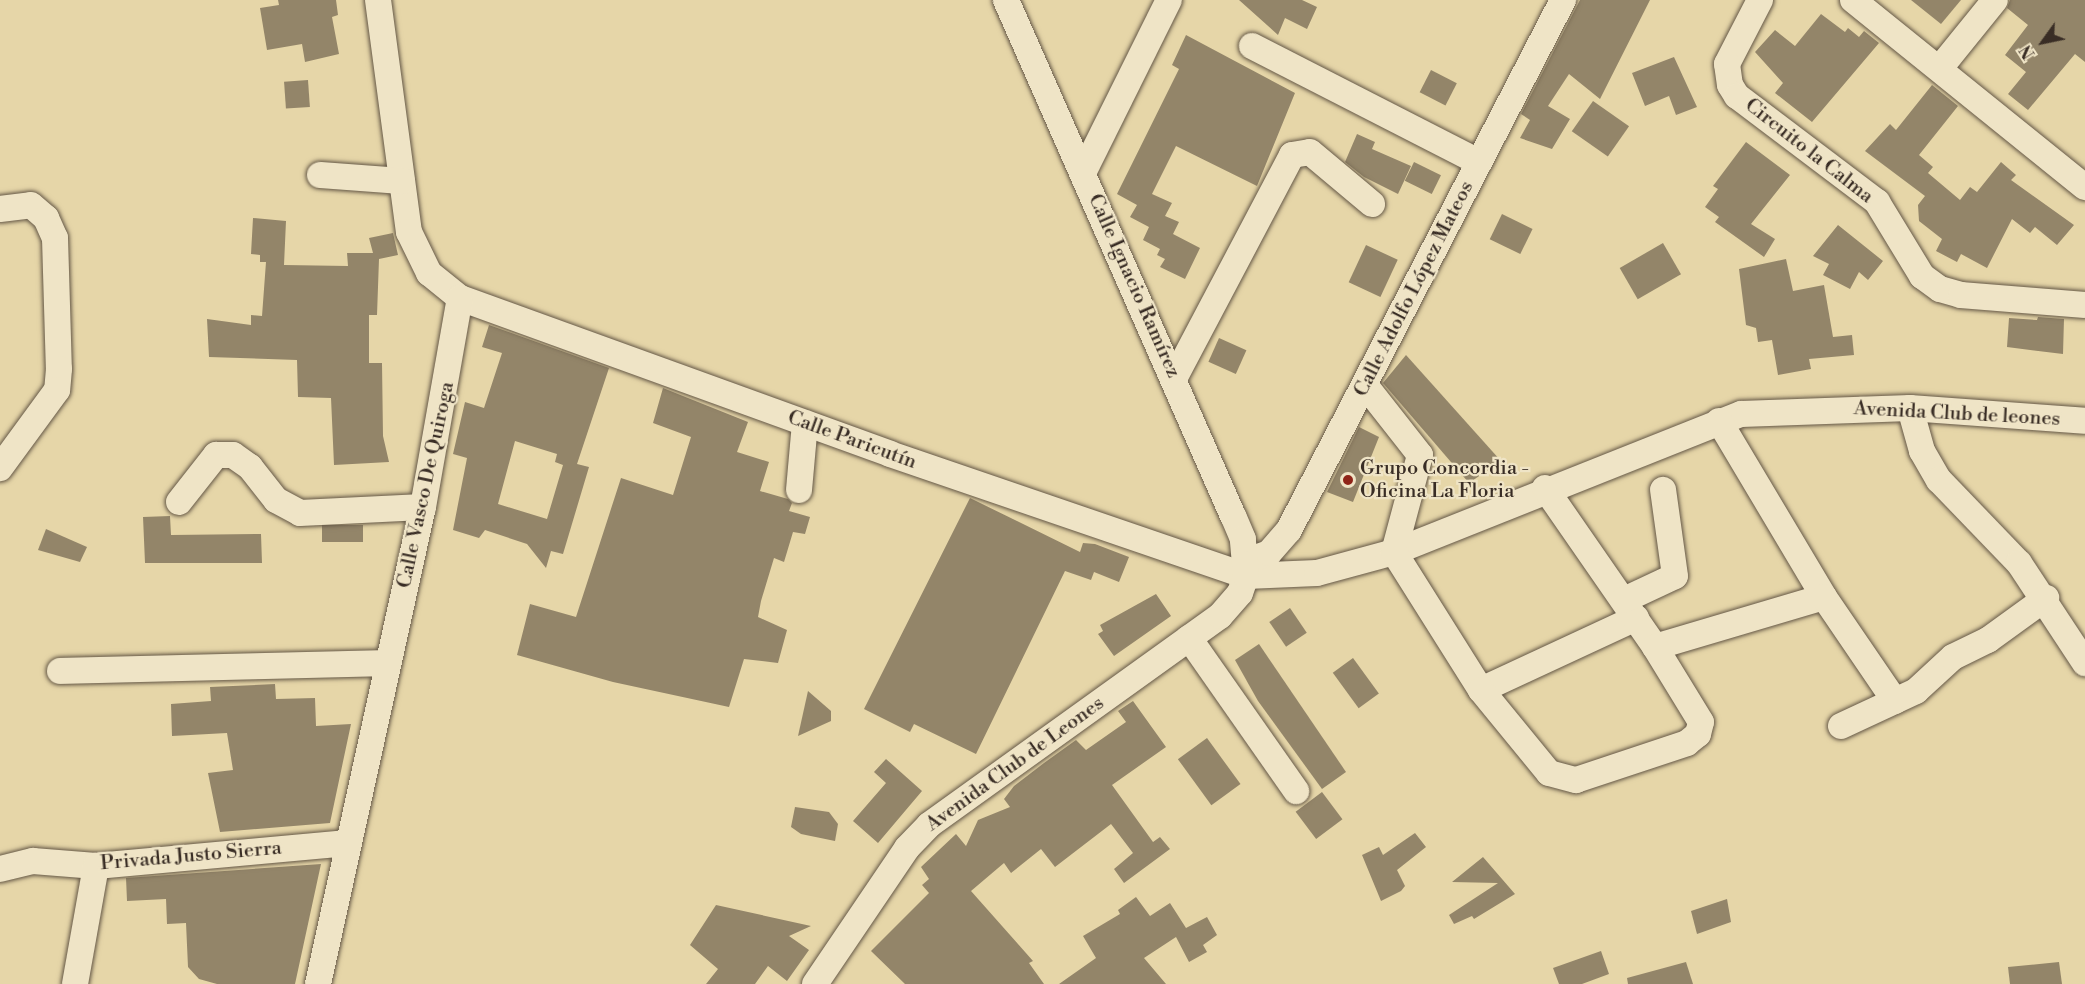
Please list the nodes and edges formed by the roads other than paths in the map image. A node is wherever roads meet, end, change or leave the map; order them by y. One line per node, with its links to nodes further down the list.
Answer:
1 (378, 0): 13 (street)
2 (1006, 0): 11 (street, Calle Ignacio Ramírez)
3 (1169, 0): 11 (street)
4 (1563, 0): 10 (street, Calle Adolfo López Mateos)
5 (1760, 0): 18 (street, Circuito la Calma)
6 (1853, 0): 9 (street)
7 (1995, 0): 9 (street)
8 (1252, 46): 10 (street)
9 (1940, 68): 14 (street)
10 (1479, 162): 20 (street, Calle Adolfo López Mateos)
11 (1083, 172): 19 (street, Calle Ignacio Ramírez)
12 (320, 175): 13 (street)
13 (402, 181): 17 (street)
14 (2085, 187)
15 (1372, 204): 19 (street)
16 (0, 209): 25 (street)
17 (460, 298): 24 (street, Calle Paricutín); 30 (street, Calle Vasco De Quiroga)
18 (2085, 305)
19 (1175, 377): 32 (street, Calle Ignacio Ramírez)
20 (1365, 385): 31 (street); 32 (street, Calle Adolfo López Mateos)
21 (1910, 408): 22 (street, Avenida Club de leones); 23 (street, Avenida Club de leones); 34 (street)
22 (2085, 421)
23 (1719, 422): 26 (street, Avenida Club de leones); 33 (street)
24 (805, 423): 27 (street); 32 (street, Calle Paricutín)
25 (0, 468)
26 (1545, 488): 31 (street, Avenida Club de leones); 35 (street)
27 (799, 490)
28 (1663, 490): 35 (street)
29 (179, 502): 30 (street)
30 (423, 507): 38 (street, Calle Vasco De Quiroga)
31 (1394, 552): 32 (street, Avenida Club de leones); 41 (street)
32 (1247, 569): 36 (street, Avenida Club de Leones)
33 (1824, 597): 37 (street); 42 (street)
34 (2046, 598): 39 (street); 42 (street)
35 (1630, 609): 37 (street); 41 (street)
36 (1189, 638): 44 (street); 50 (street, Avenida Club de Leones)
37 (1655, 647): 41 (street)
38 (387, 663): 40 (street); 45 (street, Calle Vasco De Quiroga)
39 (2085, 663)
40 (60, 670)
41 (1481, 690)
42 (1895, 701): 43 (street)
43 (1841, 726)
44 (1296, 791)
45 (348, 843): 46 (street, Privada Justo Sierra); 49 (street, Calle Vasco De Quiroga)
46 (96, 866): 47 (street, Privada Justo Sierra); 48 (street)
47 (0, 869)
48 (75, 984)
49 (318, 984)
50 (814, 984)

